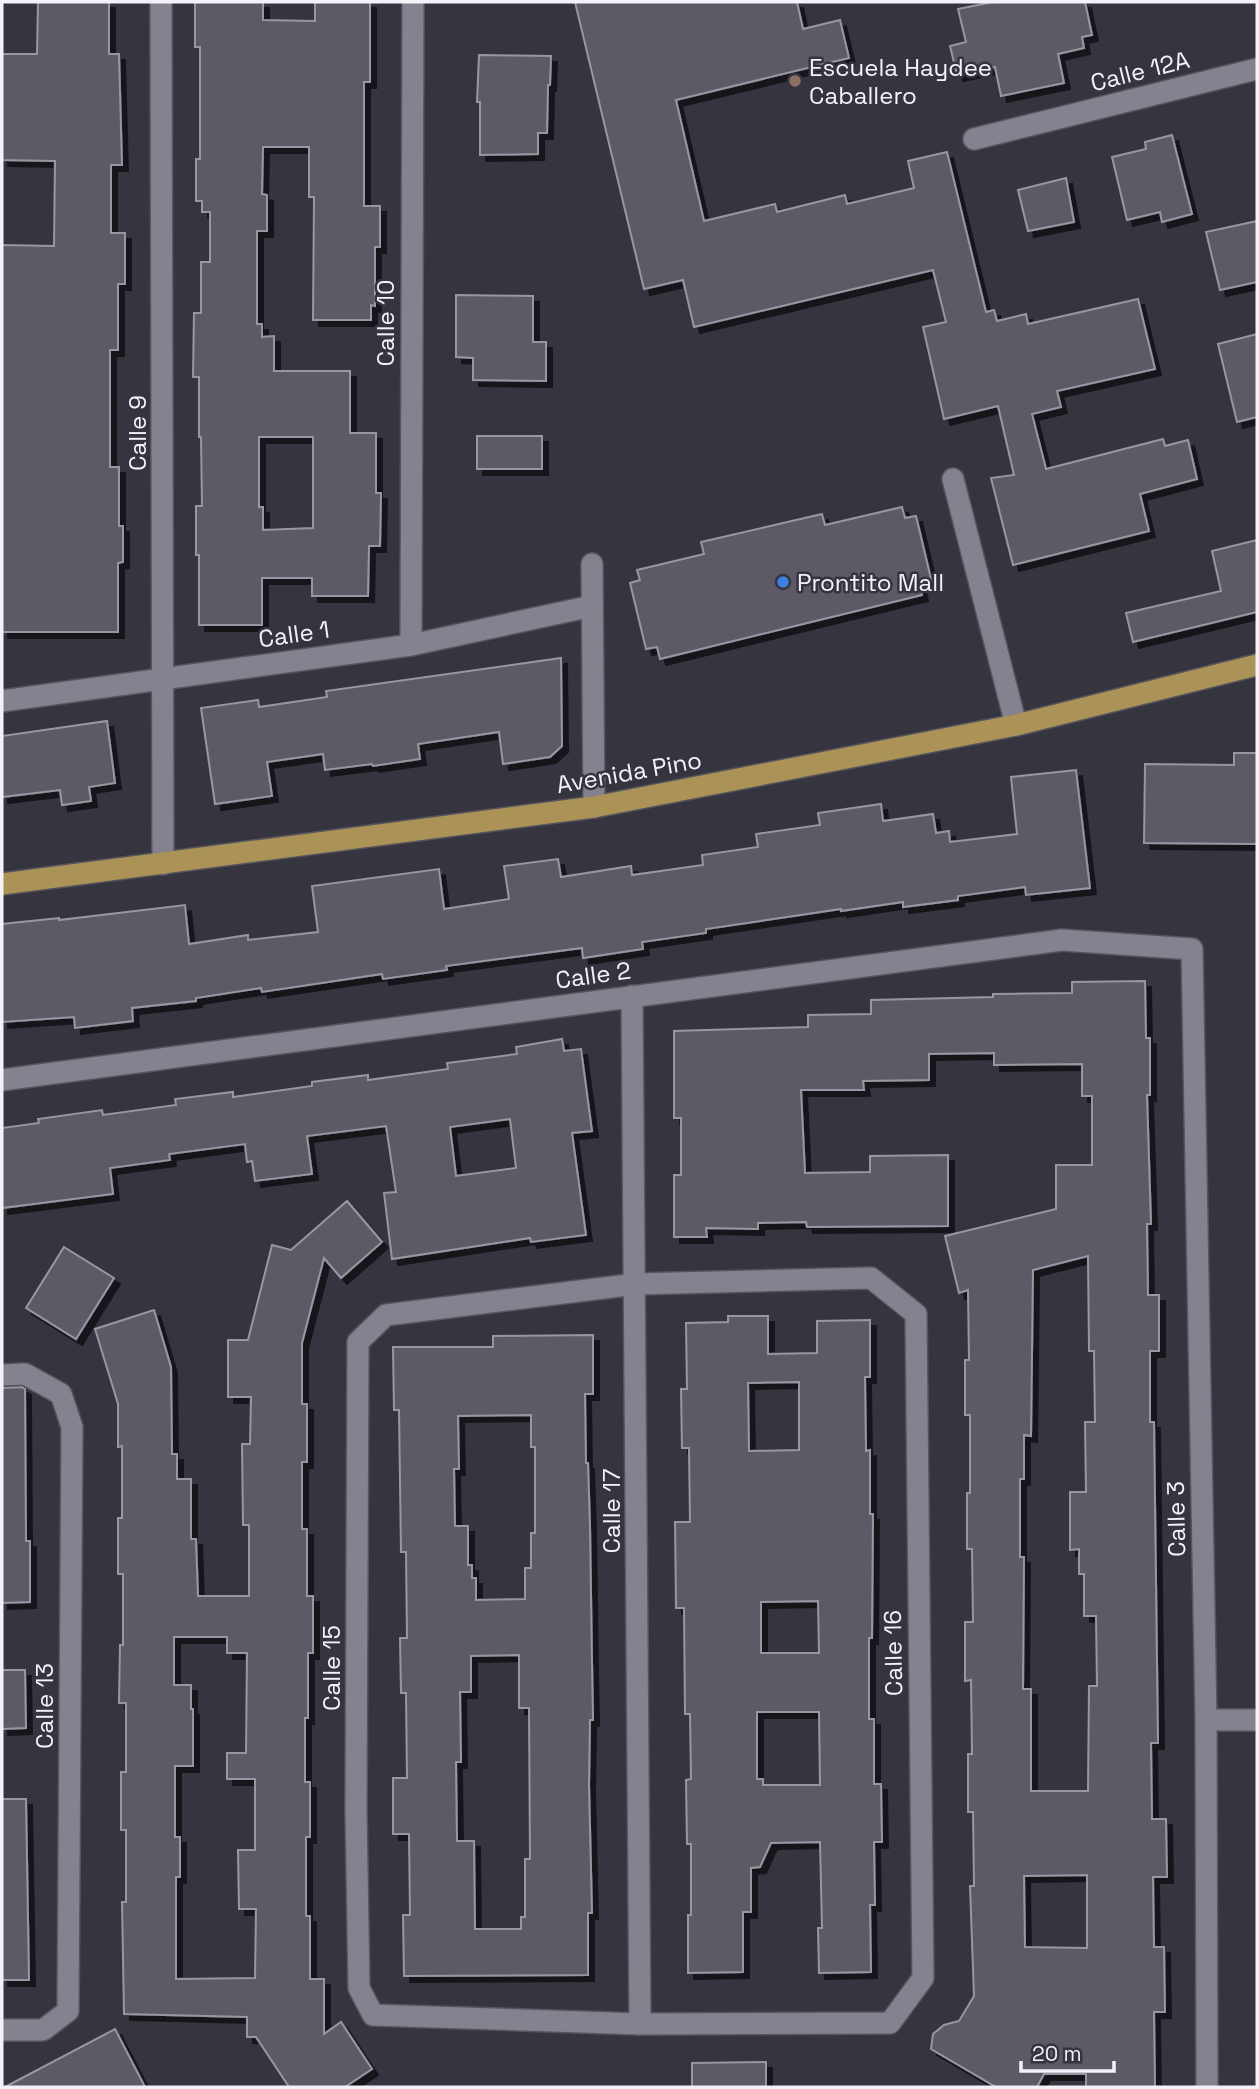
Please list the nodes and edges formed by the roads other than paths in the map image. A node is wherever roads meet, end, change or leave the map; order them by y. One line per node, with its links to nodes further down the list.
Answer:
1 (161, 2): 10 (street, Calle 9)
2 (413, 2): 8 (street, Calle 10)
3 (1257, 69): 4 (street, Calle 12A)
4 (974, 139)
5 (953, 479): 12 (street)
6 (592, 564): 7 (street)
7 (592, 606): 8 (street, Calle 1); 13 (street)
8 (411, 645): 10 (street, Calle 1)
9 (1257, 664): 12 (main road, Avenida Pino)
10 (164, 679): 11 (street, Calle 1); 14 (street, Calle 9)
11 (2, 701)
12 (1016, 725): 13 (main road, Avenida Pino)
13 (594, 807): 14 (main road, Avenida Pino)
14 (163, 864): 15 (main road, Avenida Pino)
15 (2, 884)
16 (1192, 949): 17 (street, Calle 2); 21 (street, Calle 3)
17 (632, 996): 18 (street, Calle 2); 19 (street, Calle 17)
18 (2, 1080)
19 (636, 1284): 23 (street, Calle 17); 23 (street, Calle 15); 23 (street, Calle 16)
20 (2, 1375): 24 (street, Calle 13)
21 (1206, 1720): 22 (street); 25 (street, Calle 3)
22 (1257, 1720)
23 (640, 2025)
24 (2, 2030)
25 (1207, 2087)

